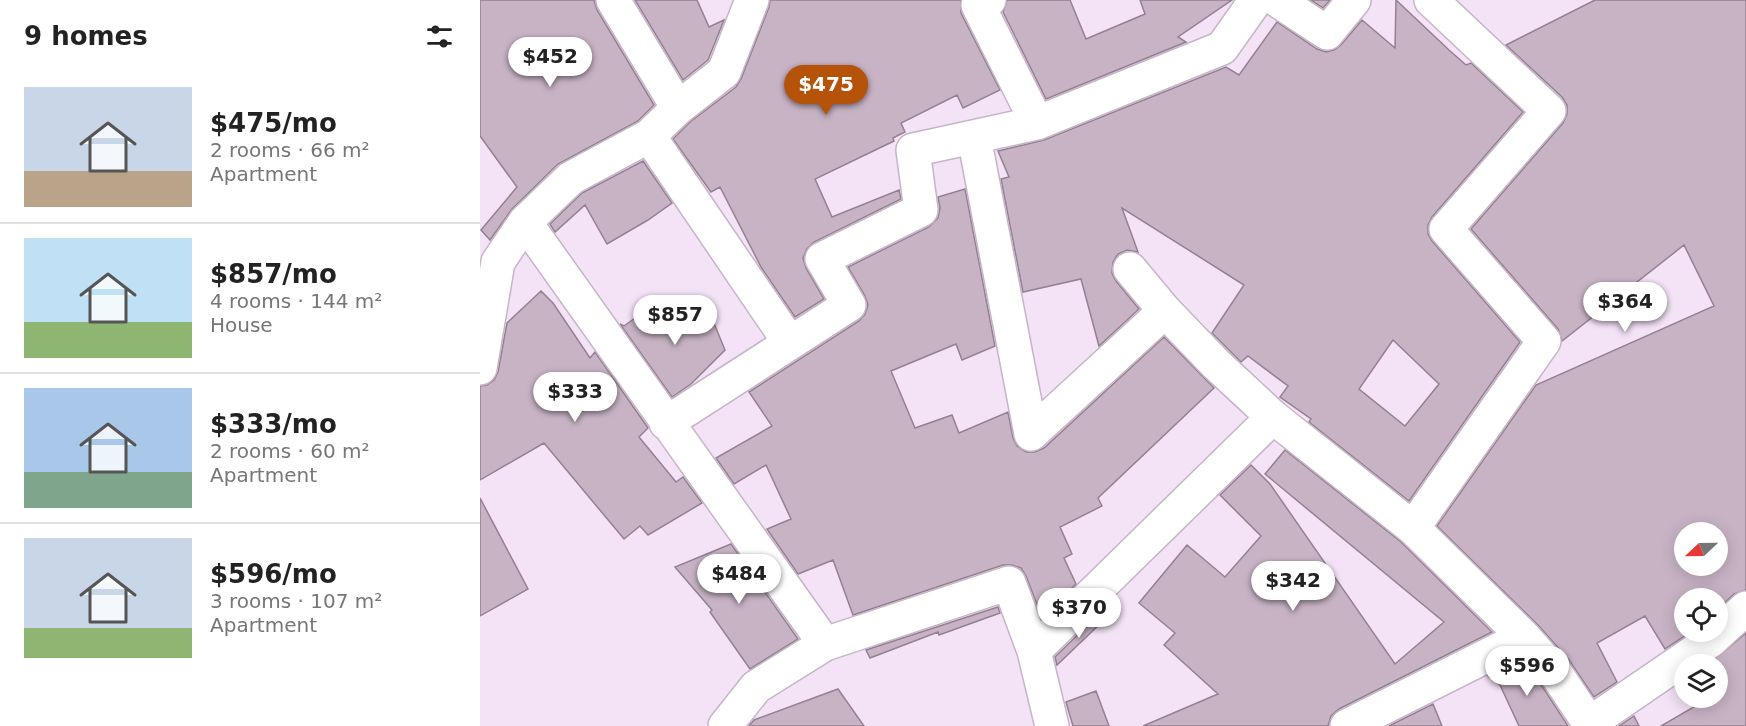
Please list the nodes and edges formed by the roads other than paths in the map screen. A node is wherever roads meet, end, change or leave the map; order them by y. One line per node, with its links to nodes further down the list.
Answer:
1 (613, 0): 8 (street)
2 (752, 0): 8 (street)
3 (989, 0): 9 (street)
4 (1256, 0): 9 (street)
5 (1277, 0): 6 (street)
6 (1354, 0)
7 (1431, 0): 20 (street)
8 (678, 108): 10 (street)
9 (1037, 123): 11 (street)
10 (649, 136): 12 (street); 16 (street)
11 (975, 137): 15 (street); 16 (street)
12 (525, 222): 14 (street); 19 (street)
13 (1130, 269): 15 (street)
14 (488, 270): 17 (street)
15 (1165, 311): 18 (street)
16 (790, 343): 19 (street)
17 (480, 368)
18 (1273, 417): 20 (street); 24 (street)
19 (666, 423): 23 (street)
20 (1413, 528): 22 (street)
21 (1746, 608): 25 (street)
22 (1524, 637): 25 (street); 28 (street)
23 (825, 644): 24 (street); 26 (street)
24 (1034, 651): 27 (street)
25 (1591, 724)
26 (725, 726)
27 (1052, 726)
28 (1347, 726)

